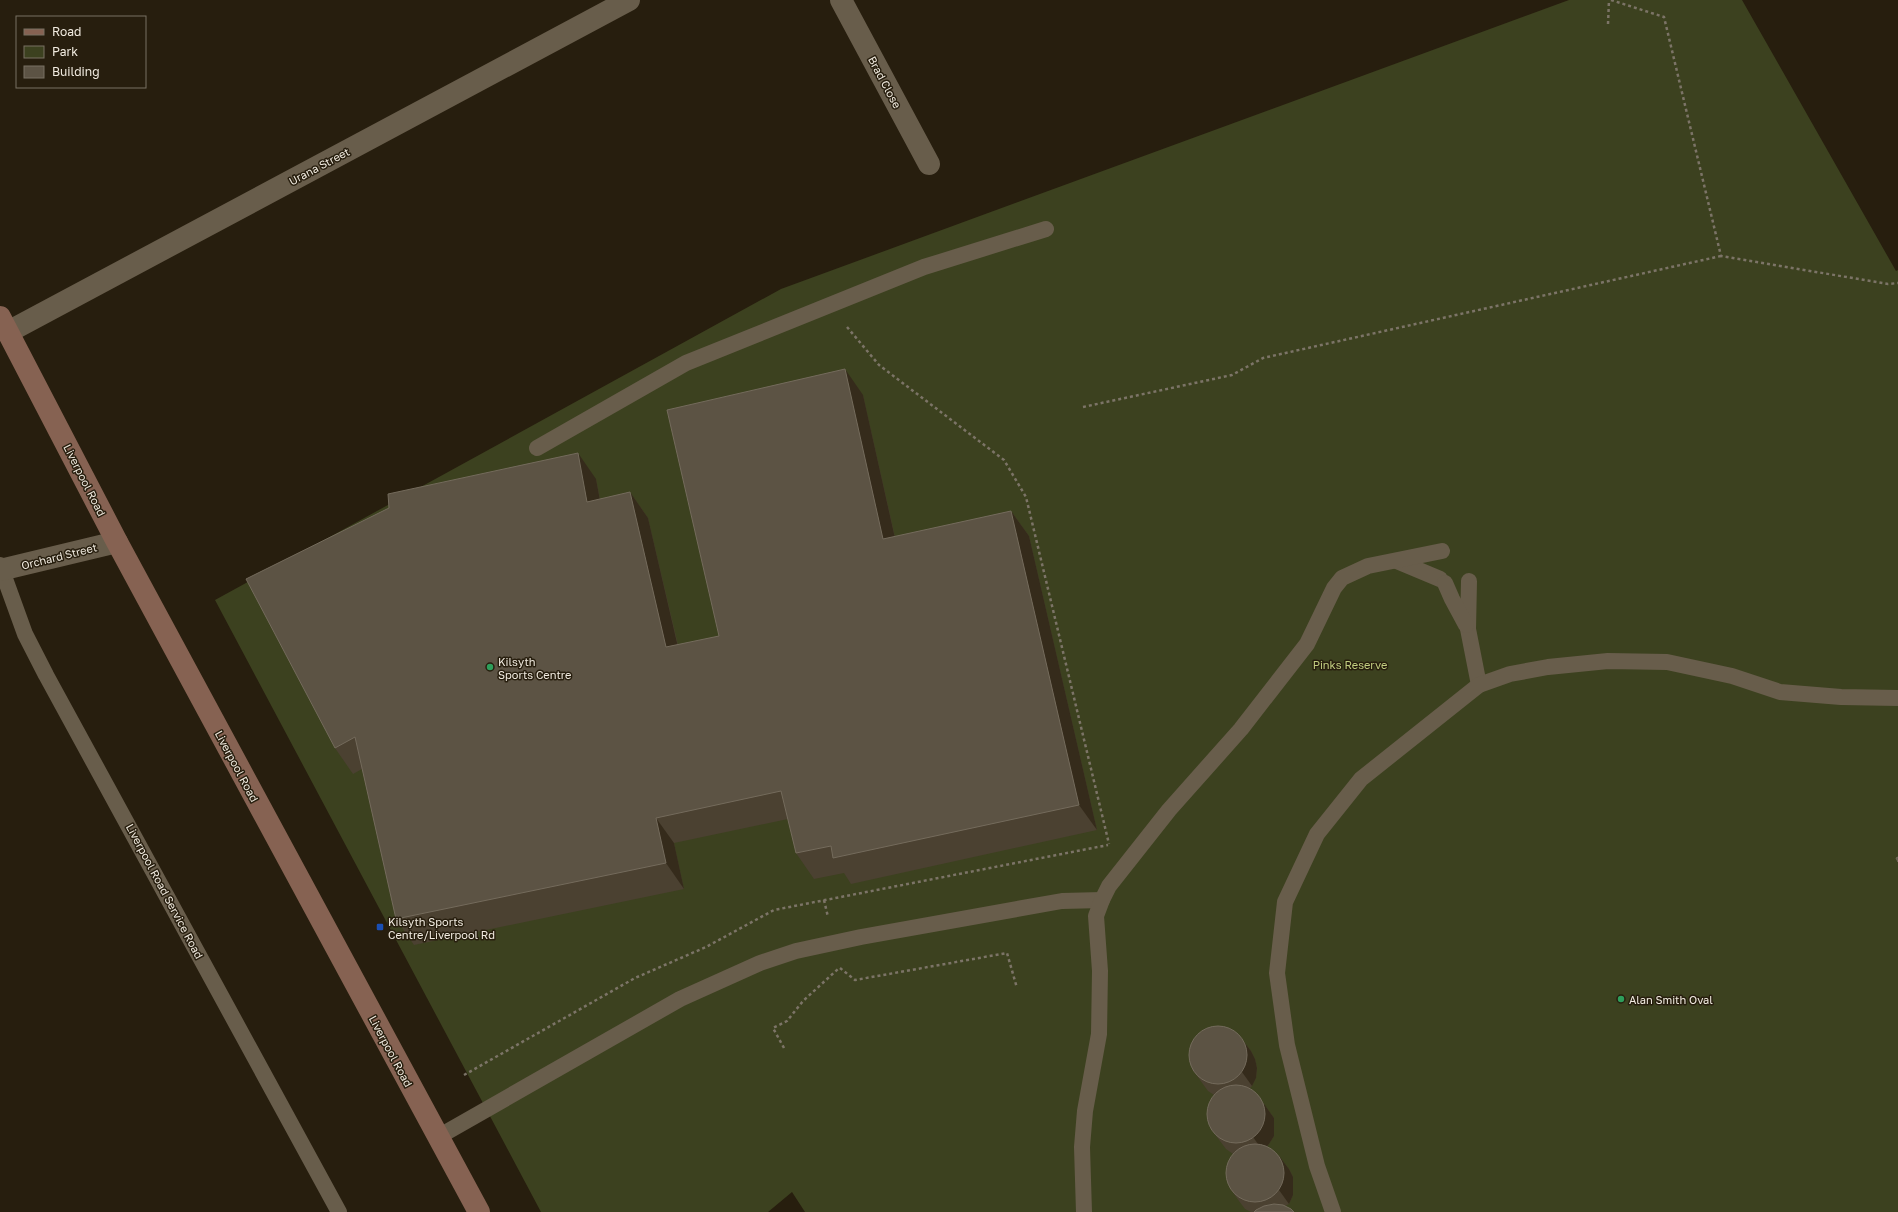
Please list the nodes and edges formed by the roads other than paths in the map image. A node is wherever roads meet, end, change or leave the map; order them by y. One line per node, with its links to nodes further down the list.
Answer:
1 (629, 0): 5 (street, Urana Street)
2 (841, 0): 3 (street, Brad Close)
3 (929, 164)
4 (1046, 229): 6 (lane)
5 (4, 325): 7 (main road, Liverpool Road)
6 (537, 448)
7 (117, 542): 10 (street, Orchard Street); 16 (main road, Liverpool Road)
8 (1442, 551): 9 (lane)
9 (1397, 561): 12 (lane); 15 (lane)
10 (1, 568): 17 (lane, Liverpool Road Service Road)
11 (1469, 581): 12 (lane)
12 (1468, 628): 13 (lane)
13 (1479, 685): 14 (lane); 20 (lane)
14 (1898, 698)
15 (1102, 900): 16 (lane); 19 (lane)
16 (438, 1137): 18 (main road, Liverpool Road)
17 (339, 1212)
18 (479, 1212)
19 (1084, 1212)
20 (1333, 1212)

